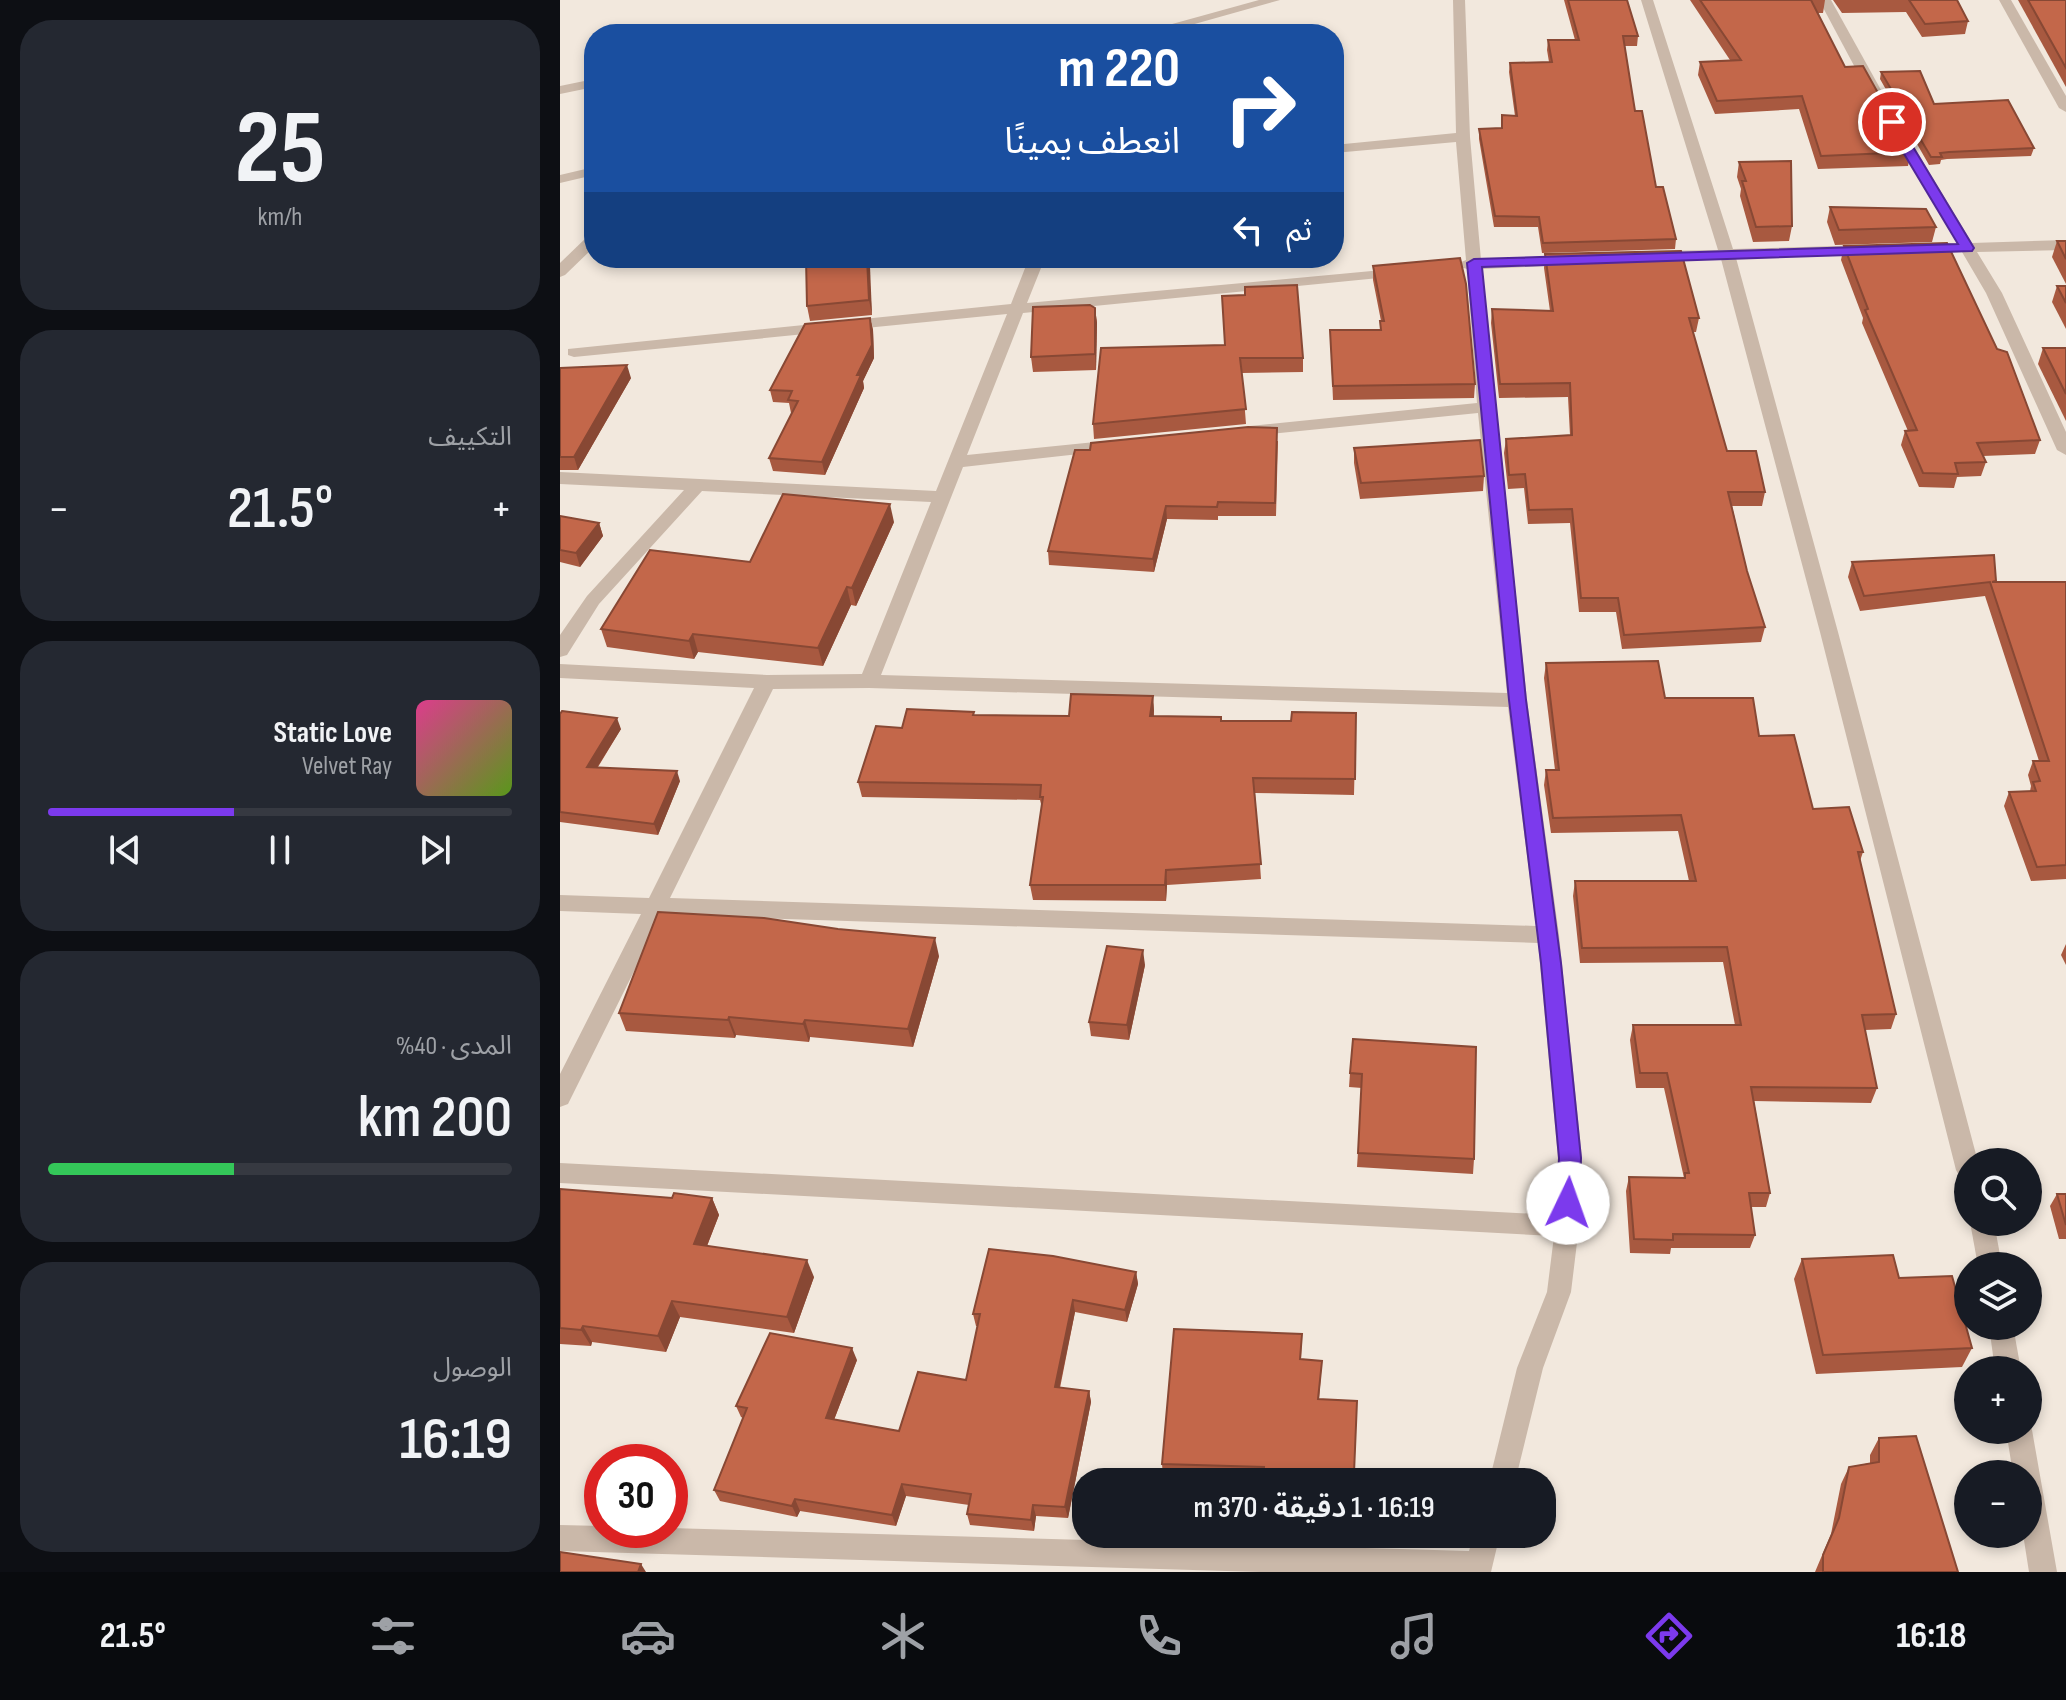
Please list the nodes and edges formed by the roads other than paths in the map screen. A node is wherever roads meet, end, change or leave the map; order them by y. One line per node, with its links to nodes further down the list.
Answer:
1 (1274, 0): 6 (street)
2 (1459, 0): 10 (street)
3 (1647, 0): 17 (street)
4 (1825, 0): 16 (street)
5 (2005, 0): 9 (street)
6 (1182, 24)
7 (584, 85): 8 (street)
8 (560, 90)
9 (2066, 108)
10 (1463, 137): 11 (street); 20 (street)
11 (1344, 148)
12 (584, 173): 13 (street)
13 (560, 179)
14 (2066, 245): 16 (street)
15 (584, 248): 24 (street)
16 (1967, 248): 17 (street); 30 (street)
17 (1727, 254): 18 (street); 44 (street)
18 (1632, 257)
19 (1585, 259): 20 (street)
20 (1474, 263): 21 (street); 27 (street)
21 (1443, 267)
22 (1033, 268): 25 (street)
23 (1411, 270): 25 (street)
24 (560, 272)
25 (1015, 309): 26 (street); 31 (street)
26 (574, 352)
27 (1486, 407): 28 (street); 39 (street)
28 (1237, 433)
29 (1127, 444): 31 (street)
30 (2066, 450)
31 (956, 462): 34 (street)
32 (560, 478): 33 (street)
33 (696, 487): 34 (street); 35 (street)
34 (942, 497): 37 (street)
35 (560, 650)
36 (560, 671): 38 (street)
37 (869, 681): 38 (street); 39 (street)
38 (767, 682): 41 (street)
39 (1517, 700): 42 (street)
40 (560, 903): 41 (street)
41 (655, 908): 42 (street); 43 (street)
42 (1548, 935): 46 (street)
43 (560, 1097)
44 (1962, 1148)
45 (560, 1173): 46 (street)
46 (1567, 1226): 47 (street)
47 (1505, 1468)
48 (560, 1538): 51 (street)
49 (1483, 1548): 51 (street)
50 (2039, 1548): 52 (street)
51 (1478, 1568)
52 (2043, 1572)

